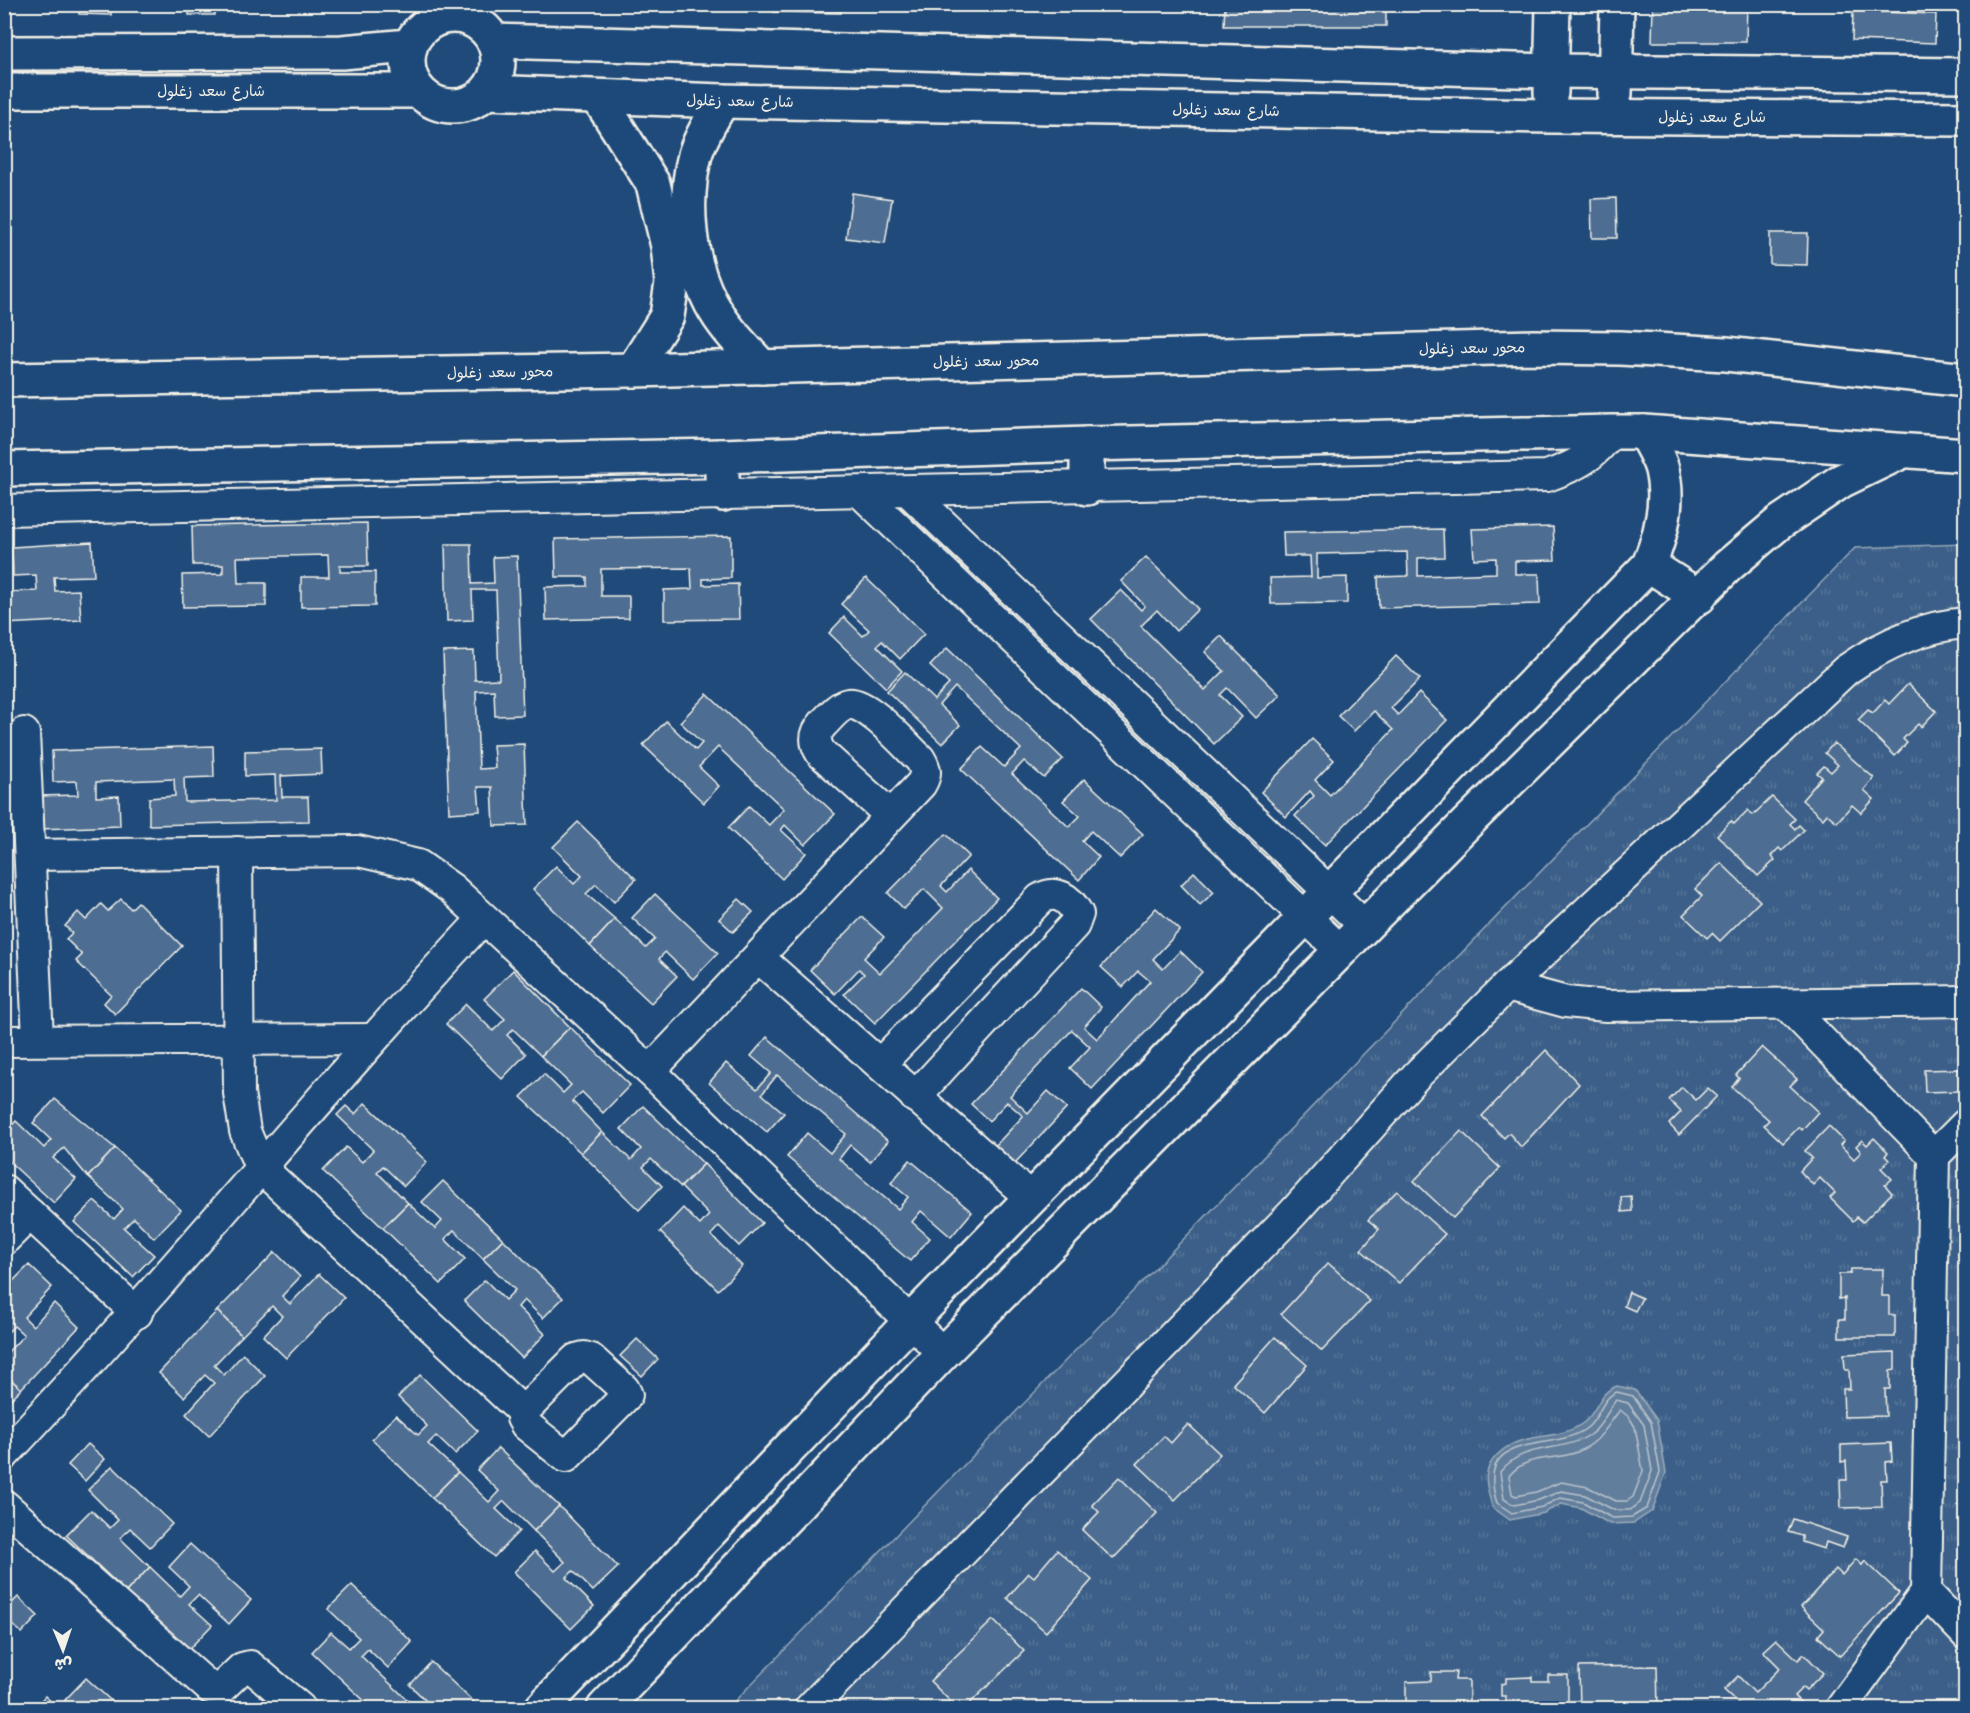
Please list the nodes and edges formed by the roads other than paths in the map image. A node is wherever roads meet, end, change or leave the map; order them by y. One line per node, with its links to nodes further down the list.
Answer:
1 (1553, 4): 6 (street)
2 (1617, 4): 7 (street)
3 (487, 24): 4 (street); 6 (street); 11 (street)
4 (418, 26): 5 (street); 9 (street)
5 (4, 52)
6 (1551, 71): 7 (street); 14 (street)
7 (1616, 71): 8 (street); 15 (street)
8 (1965, 75)
9 (418, 91): 10 (street, شارع سعد زغلول); 11 (street)
10 (4, 92)
11 (486, 92): 12 (street, شارع سعد زغلول)
12 (598, 97): 13 (street, شارع سعد زغلول); 18 (street)
13 (722, 101): 14 (street, شارع سعد زغلول); 17 (street)
14 (1551, 116): 15 (street, شارع سعد زغلول)
15 (1614, 117): 16 (street, شارع سعد زغلول)
16 (1965, 119)
17 (762, 367): 18 (street, محور سعد زغلول); 20 (street, محور سعد زغلول)
18 (633, 370): 19 (street, محور سعد زغلول)
19 (4, 380)
20 (1965, 380)
21 (1611, 432): 22 (street); 23 (street); 28 (street)
22 (1644, 432): 24 (street); 33 (street)
23 (1087, 444): 26 (street); 28 (street)
24 (1903, 451): 25 (street); 34 (street)
25 (1965, 455)
26 (721, 456): 27 (street); 31 (street)
27 (4, 469)
28 (1087, 488): 29 (street)
29 (908, 491): 30 (street); 40 (street)
30 (860, 492): 31 (street); 41 (street)
31 (723, 495): 32 (street)
32 (4, 510)
33 (1649, 565): 34 (street); 40 (street)
34 (1699, 597): 43 (street)
35 (1965, 623): 47 (street)
36 (24, 733): 39 (street)
37 (890, 815): 45 (street)
38 (237, 852): 39 (street); 42 (street); 51 (street)
39 (30, 855): 53 (street)
40 (1329, 892): 41 (street); 43 (street)
41 (1306, 916): 44 (street); 62 (street)
42 (483, 919): 52 (street); 56 (street)
43 (1365, 926): 44 (street)
44 (1341, 951): 67 (street)
45 (758, 957): 55 (street); 56 (street)
46 (973, 968): 48 (street); 48 (street); 55 (street)
47 (1507, 986): 50 (street); 76 (street)
48 (1006, 998): 57 (street)
49 (1965, 1000): 50 (street)
50 (1787, 1005): 59 (street)
51 (239, 1039): 52 (street); 53 (street); 60 (street)
52 (373, 1039): 60 (street)
53 (38, 1040): 54 (street)
54 (4, 1041)
55 (880, 1064): 57 (street)
56 (650, 1071): 66 (street)
57 (915, 1097): 62 (street)
58 (1965, 1124): 59 (street)
59 (1934, 1156): 71 (street)
60 (260, 1167): 65 (street); 68 (street)
61 (4, 1190): 63 (street)
62 (1031, 1198): 66 (street)
63 (30, 1214): 64 (street); 65 (street)
64 (4, 1240)
65 (137, 1313): 69 (street)
66 (909, 1322): 67 (street); 74 (street)
67 (943, 1353): 75 (street)
68 (523, 1412)
69 (4, 1455)
70 (4, 1505): 73 (street)
71 (1926, 1592): 72 (street); 77 (street)
72 (1965, 1634)
73 (300, 1708)
74 (542, 1708)
75 (604, 1708)
76 (810, 1708)
77 (1841, 1708)

